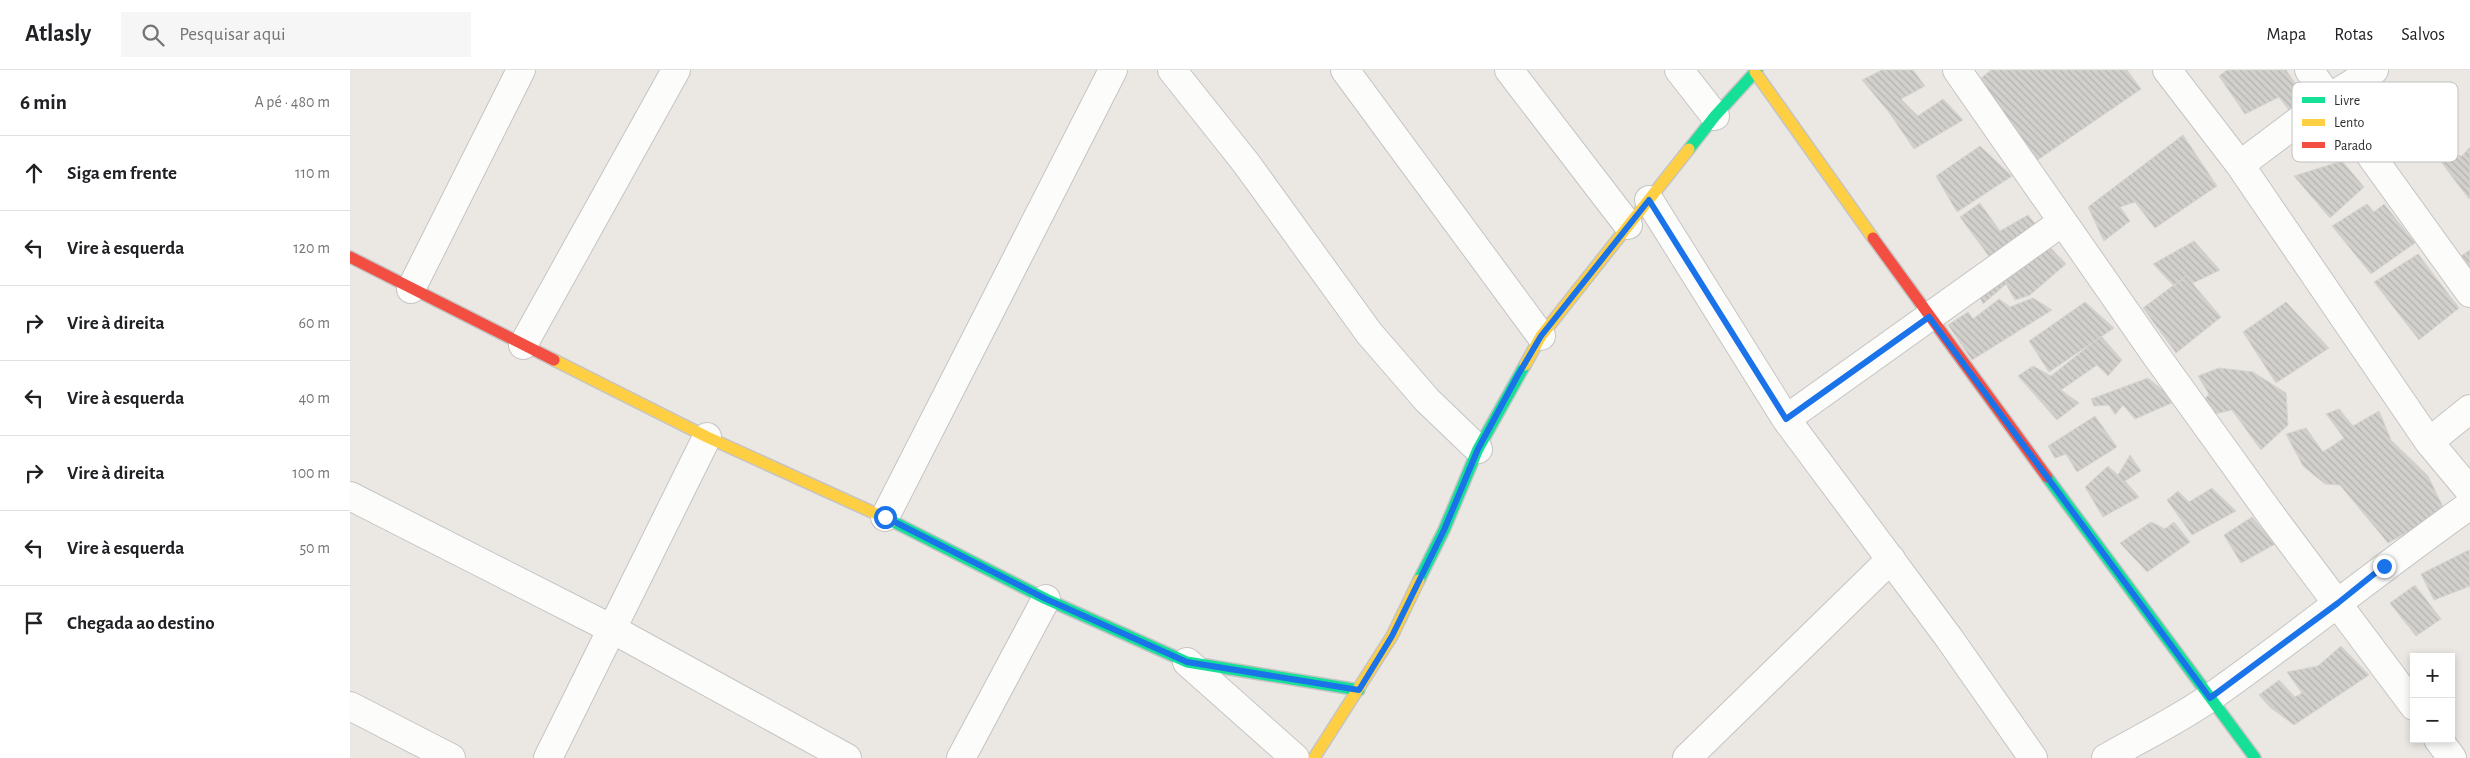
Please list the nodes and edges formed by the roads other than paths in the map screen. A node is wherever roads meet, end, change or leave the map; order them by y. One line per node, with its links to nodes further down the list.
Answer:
1 (521, 70): 23 (street)
2 (676, 70): 27 (street)
3 (1113, 70): 36 (street)
4 (1172, 70): 32 (street)
5 (1345, 70): 26 (street)
6 (1510, 70): 21 (street)
7 (1679, 70): 15 (street)
8 (1957, 70): 20 (street)
9 (2167, 70): 18 (street)
10 (2310, 70): 13 (street)
11 (2374, 70): 14 (street)
12 (1756, 71): 15 (street); 25 (street)
13 (2318, 82)
14 (2355, 82)
15 (1715, 116): 19 (street)
16 (2292, 126): 18 (street)
17 (2375, 162): 24 (street)
18 (2240, 165): 31 (street)
19 (1649, 200): 21 (street); 29 (street)
20 (2062, 222): 25 (street); 39 (street)
21 (1628, 225): 26 (street)
22 (350, 256): 23 (street)
23 (411, 289): 27 (street)
24 (2470, 293)
25 (1929, 317): 29 (street); 43 (street)
26 (1541, 336): 32 (street)
27 (523, 345): 30 (street)
28 (2470, 409): 31 (street)
29 (1786, 419): 37 (street)
30 (707, 437): 36 (street); 40 (street)
31 (2428, 442): 33 (street)
32 (1478, 449): 42 (street)
33 (2470, 491)
34 (350, 496): 40 (street)
35 (2470, 505): 39 (street)
36 (885, 517): 38 (street)
37 (1891, 559): 53 (street); 54 (street)
38 (1046, 599): 41 (street); 50 (street)
39 (2338, 603): 43 (street); 44 (street)
40 (612, 629): 48 (street); 49 (street)
41 (1187, 662): 42 (street); 51 (street)
42 (1359, 690): 52 (street)
43 (2210, 698): 55 (street); 56 (street)
44 (2410, 701)
45 (350, 706): 47 (street)
46 (2441, 743): 57 (street)
47 (451, 758)
48 (548, 758)
49 (847, 758)
50 (961, 758)
51 (1295, 758)
52 (1314, 758)
53 (1687, 758)
54 (2033, 758)
55 (2106, 758)
56 (2255, 758)
57 (2452, 758)

